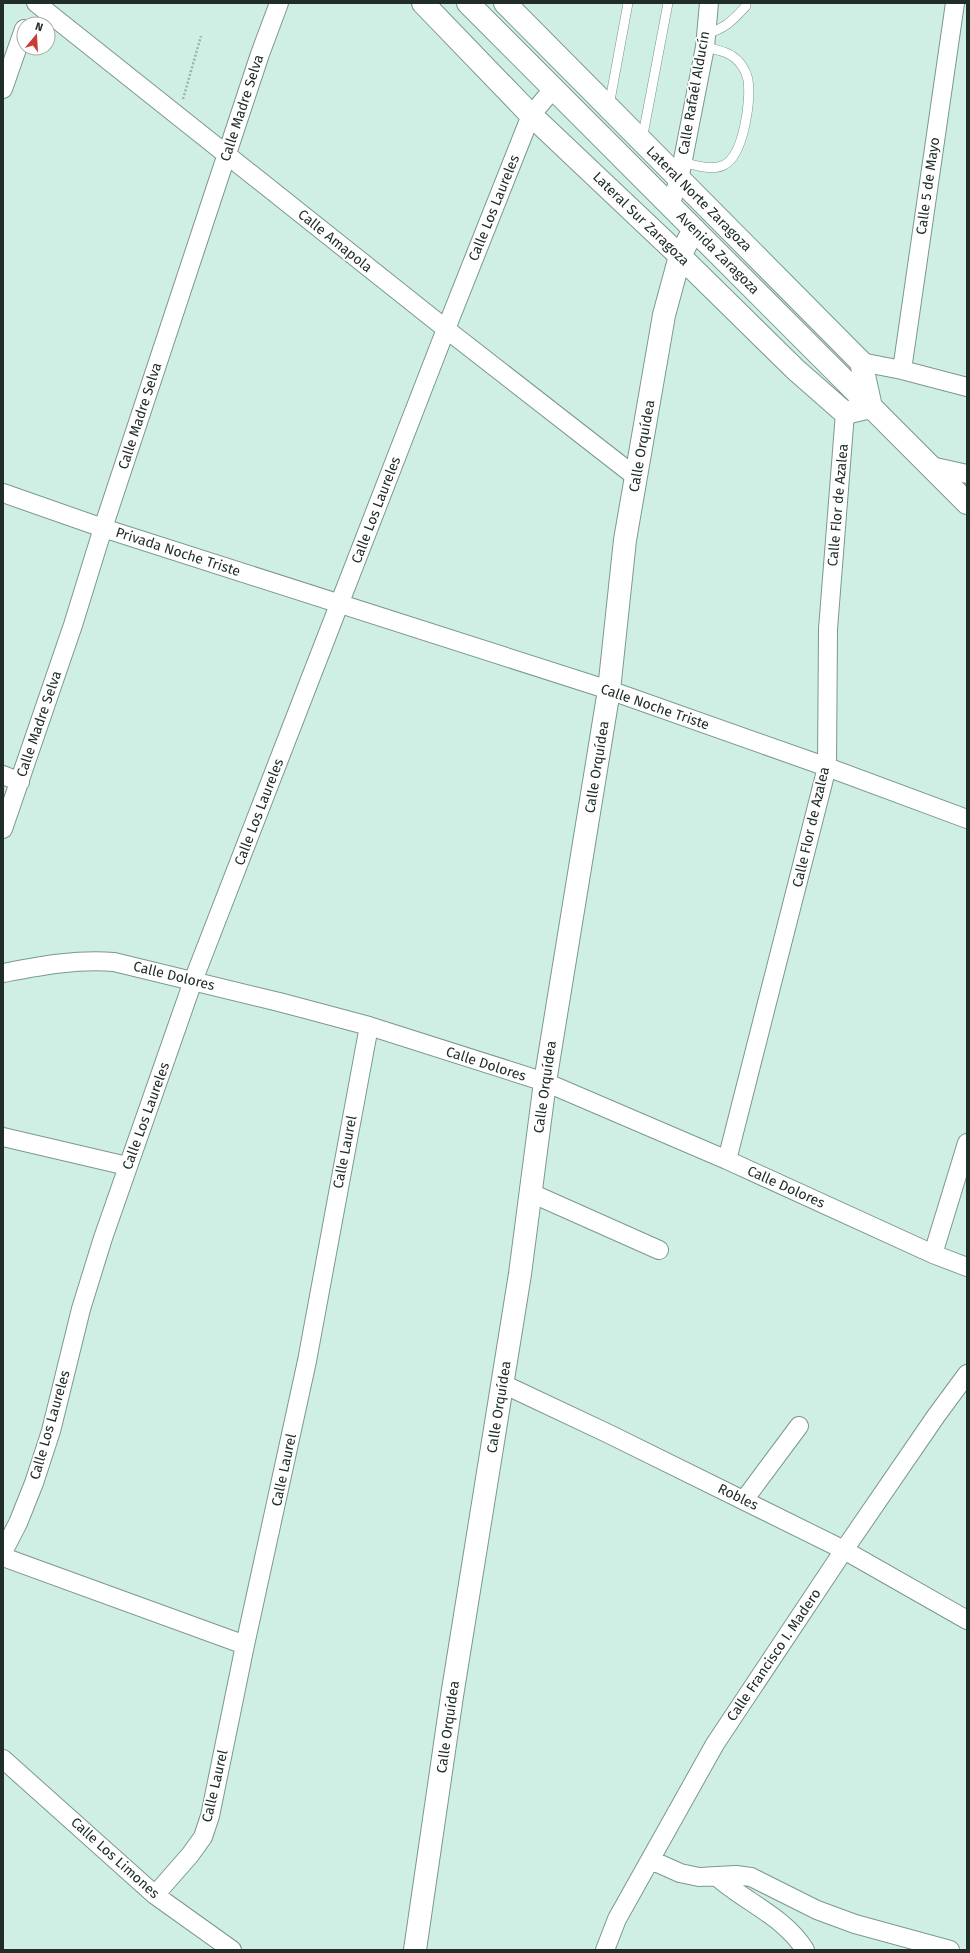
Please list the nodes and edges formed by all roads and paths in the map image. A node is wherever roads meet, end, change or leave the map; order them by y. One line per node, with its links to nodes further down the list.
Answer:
1 (33, 3): 12 (street)
2 (36, 3): 21 (street, Calle Amapola)
3 (279, 3): 23 (street, Calle Madre Selva)
4 (423, 3): 20 (street, Lateral Sur Zaragoza)
5 (468, 3): 16 (street, Avenida Zaragoza)
6 (504, 3): 18 (street, Lateral Norte Zaragoza)
7 (628, 3): 18 (lane)
8 (668, 3): 22 (lane)
9 (709, 3): 14 (street, Calle Rafaél Alducín)
10 (955, 3): 30 (street, Calle 5 de Mayo)
11 (746, 6): 14 (lane)
12 (29, 16)
13 (201, 36): 21 (path)
14 (705, 41): 24 (street, Calle Rafaél Alducín); 24 (lane)
15 (16, 52): 17 (street)
16 (554, 88): 19 (street, Avenida Zaragoza); 20 (street, Calle Los Laureles)
17 (3, 89)
18 (602, 101): 19 (street); 22 (street, Lateral Norte Zaragoza)
19 (576, 110): 25 (street, Avenida Zaragoza)
20 (532, 115): 27 (street, Lateral Sur Zaragoza); 28 (street, Calle Los Laureles)
21 (178, 116): 23 (street, Calle Amapola)
22 (642, 142): 24 (street, Lateral Norte Zaragoza)
23 (227, 155): 28 (street, Calle Amapola); 39 (street, Calle Madre Selva)
24 (681, 171): 25 (street, Calle Rafaél Alducín); 29 (street, Lateral Norte Zaragoza)
25 (670, 205): 26 (street, Avenida Zaragoza)
26 (694, 229): 27 (street, Calle Orquídea); 32 (street, Avenida Zaragoza)
27 (680, 256): 33 (street, Lateral Sur Zaragoza); 36 (street, Calle Orquídea)
28 (446, 329): 36 (street, Calle Amapola); 40 (street, Calle Los Laureles)
29 (861, 362): 30 (street); 32 (street)
30 (902, 370): 31 (street)
31 (967, 387)
32 (870, 407): 33 (street); 34 (street, Avenida Zaragoza)
33 (845, 413): 42 (street, Calle Flor de Azalea)
34 (931, 466): 35 (street); 38 (street, Avenida Zaragoza)
35 (967, 474)
36 (636, 477): 41 (street, Calle Orquídea)
37 (10, 495): 39 (street, Privada Noche Triste)
38 (967, 502)
39 (103, 528): 40 (street, Privada Noche Triste); 44 (street, Calle Madre Selva)
40 (340, 603): 41 (street, Calle Noche Triste); 48 (street, Calle Los Laureles)
41 (609, 690): 42 (street, Calle Noche Triste); 50 (street, Calle Orquídea)
42 (827, 767): 45 (street, Calle Noche Triste); 53 (street, Calle Flor de Azalea)
43 (3, 775): 44 (street)
44 (20, 782): 46 (street, Calle Madre Selva)
45 (967, 819)
46 (3, 829)
47 (3, 973): 48 (street, Calle Dolores)
48 (194, 981): 49 (street, Calle Dolores); 54 (street, Calle Los Laureles)
49 (369, 1026): 50 (street, Calle Dolores); 67 (street, Calle Laurel)
50 (545, 1082): 53 (street, Calle Dolores); 55 (street, Calle Orquídea)
51 (3, 1137): 54 (street)
52 (967, 1143): 57 (street)
53 (727, 1160): 57 (street, Calle Dolores)
54 (127, 1166): 64 (street, Calle Los Laureles)
55 (531, 1193): 56 (street); 60 (street, Calle Orquídea)
56 (659, 1250)
57 (933, 1254): 58 (street, Calle Dolores)
58 (967, 1267)
59 (967, 1374): 63 (street, Calle Francisco I. Madero)
60 (503, 1384): 62 (street, Robles); 73 (street, Calle Orquídea)
61 (799, 1426): 62 (street)
62 (744, 1500): 63 (street, Robles)
63 (844, 1550): 66 (street, Robles); 69 (street, Calle Francisco I. Madero)
64 (3, 1552)
65 (3, 1557): 67 (street)
66 (967, 1620)
67 (244, 1645): 71 (street, Calle Laurel)
68 (3, 1760): 71 (street, Calle Los Limones)
69 (651, 1860): 70 (street); 74 (street, Calle Francisco I. Madero)
70 (716, 1876): 75 (street); 76 (street)
71 (155, 1895): 72 (street, Calle Los Limones)
72 (232, 1950)
73 (415, 1950)
74 (605, 1950)
75 (805, 1950)
76 (950, 1950)

